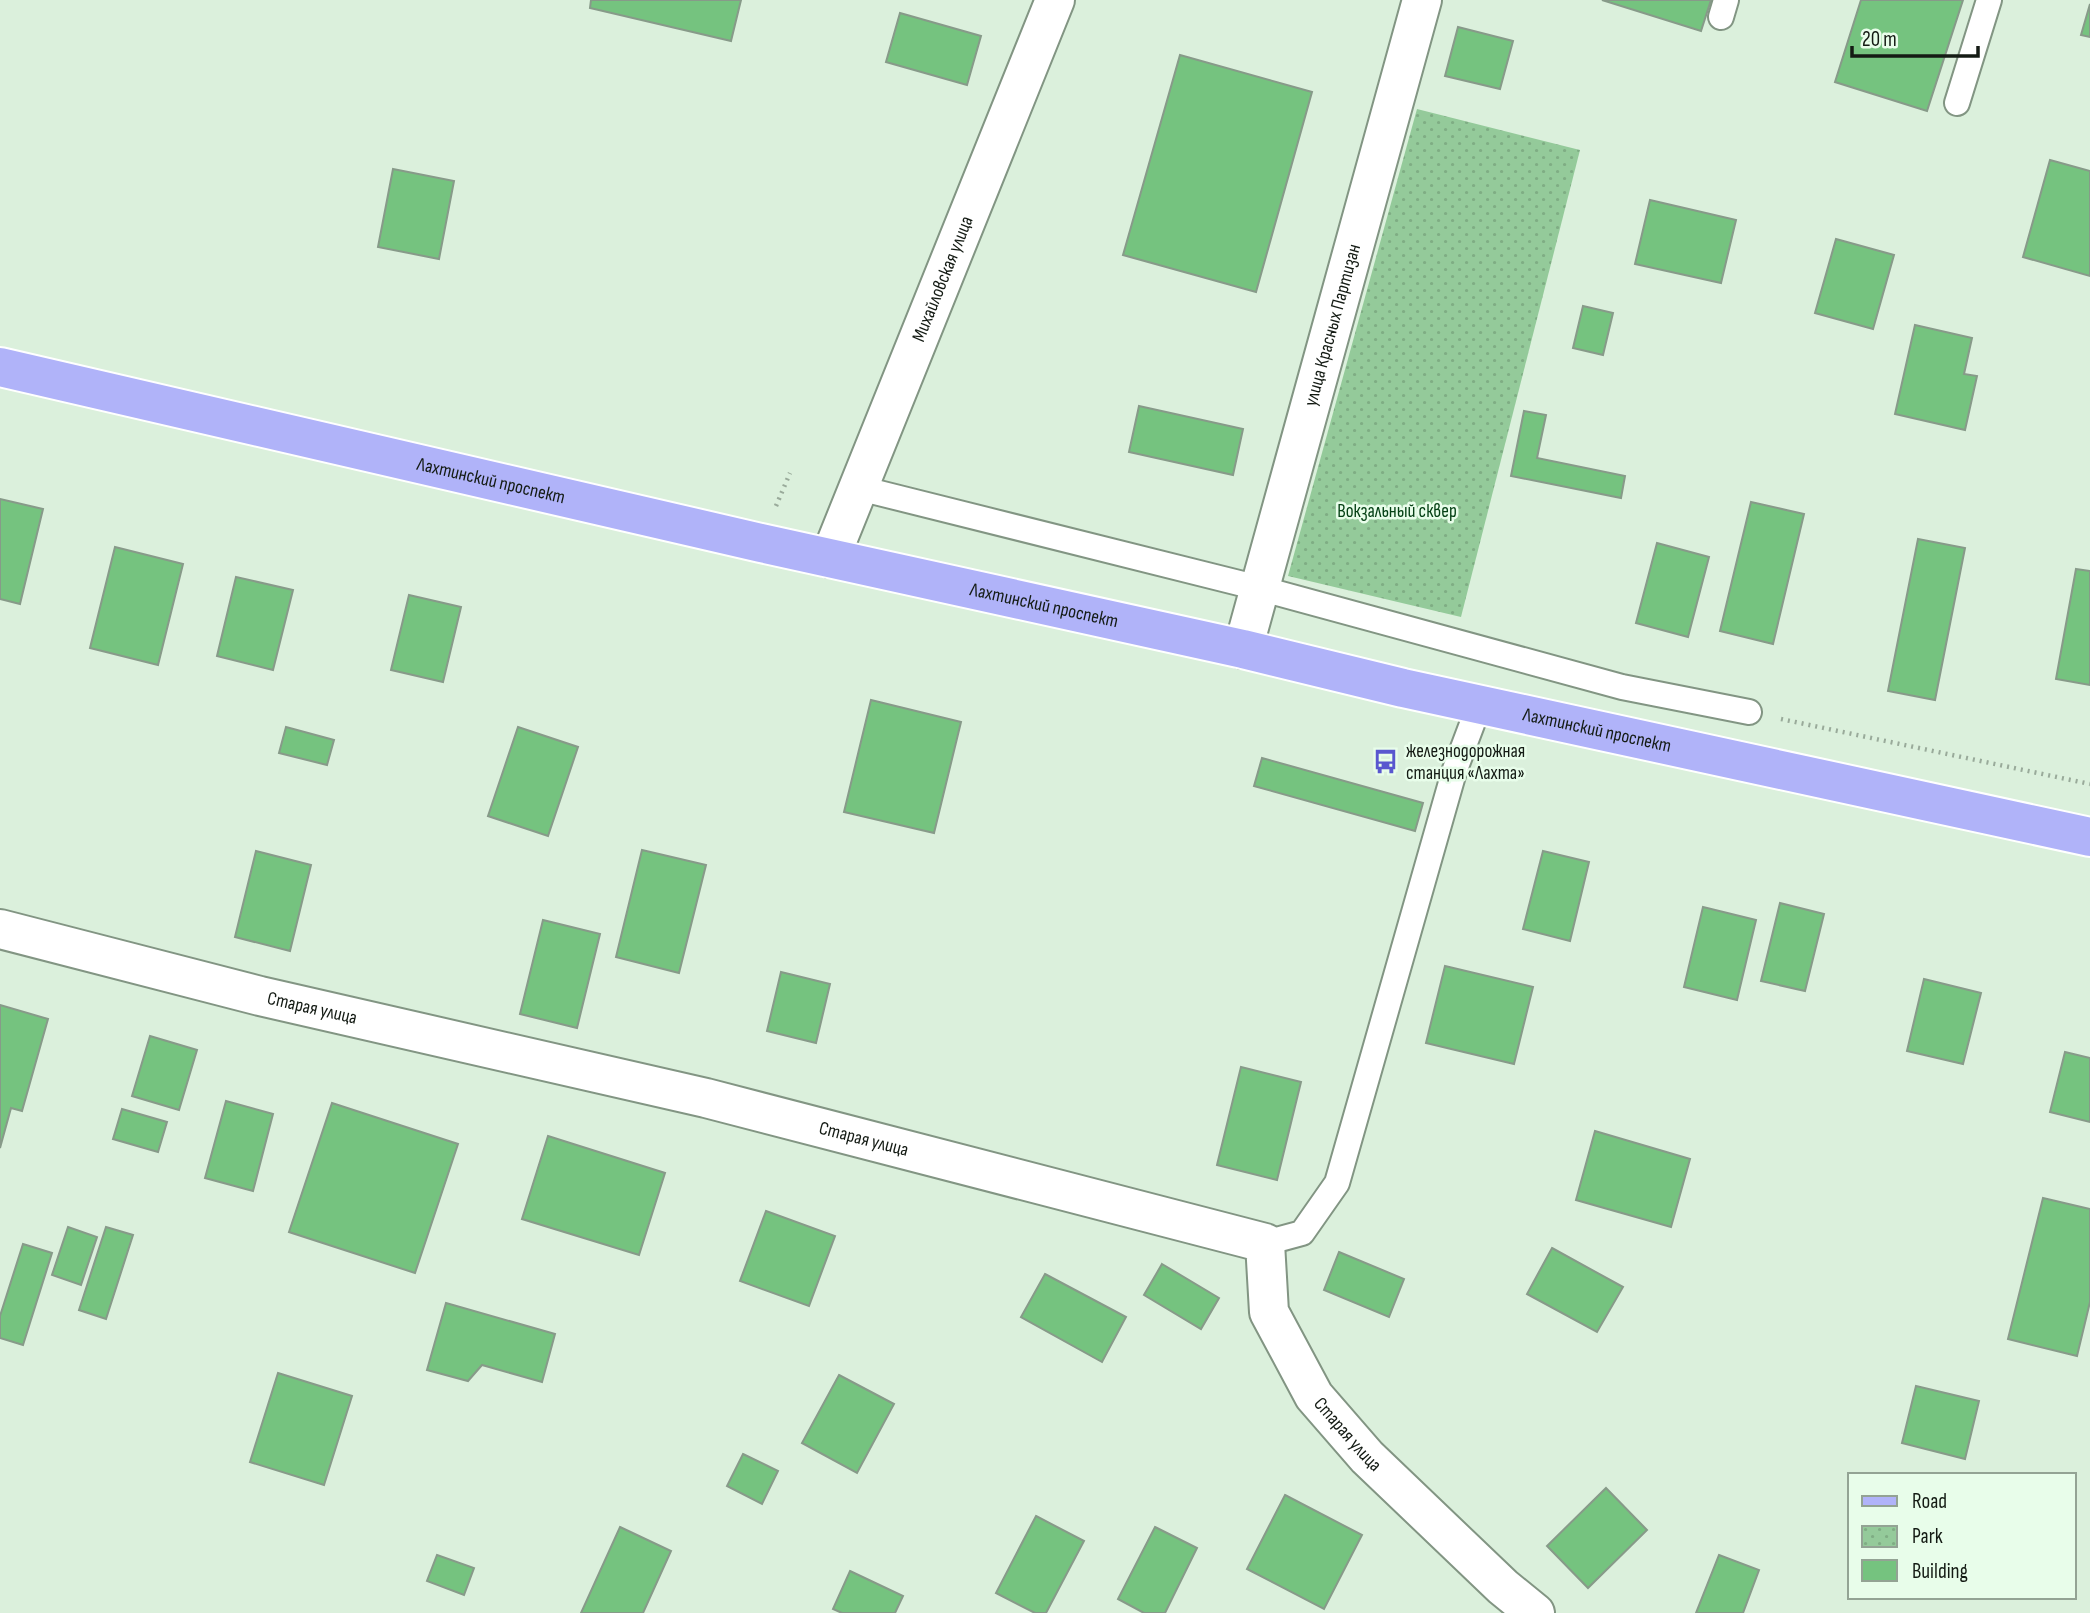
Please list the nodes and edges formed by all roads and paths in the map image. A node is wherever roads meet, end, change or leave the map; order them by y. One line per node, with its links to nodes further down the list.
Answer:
1 (1055, 0): 6 (street, Михайловская улица)
2 (1422, 0): 8 (street, улица Красных Партизан)
3 (1989, 0): 4 (lane)
4 (1957, 103)
5 (0, 367): 7 (main road, Лахтинский проспект)
6 (859, 488): 7 (street, Михайловская улица); 8 (lane)
7 (830, 558): 9 (main road, Лахтинский проспект)
8 (1259, 588): 9 (street, улица Красных Партизан); 11 (lane)
9 (1243, 649): 10 (main road, Лахтинский проспект)
10 (1480, 703): 13 (main road, Лахтинский проспект); 15 (lane)
11 (1749, 712): 12 (path)
12 (2090, 784)
13 (2090, 837)
14 (0, 929): 15 (street, Старая улица)
15 (1265, 1243): 16 (street, Старая улица)
16 (1535, 1613)

